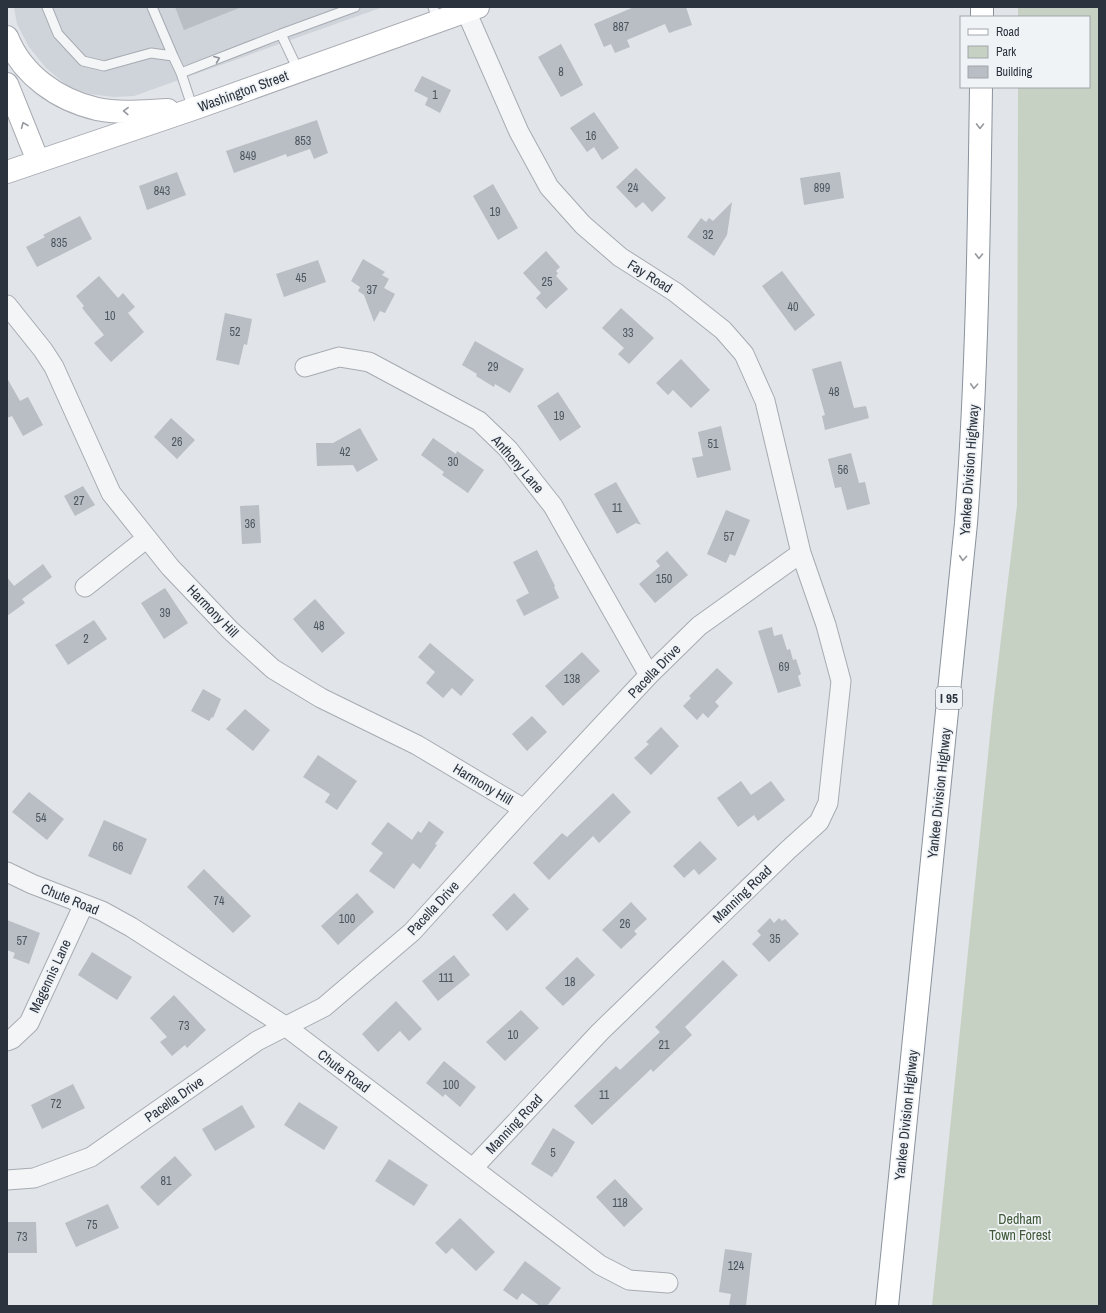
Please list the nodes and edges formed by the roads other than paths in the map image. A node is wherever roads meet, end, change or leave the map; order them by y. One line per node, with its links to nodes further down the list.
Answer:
1 (47, 7): 8 (lane)
2 (152, 7): 8 (lane)
3 (355, 7): 6 (lane)
4 (472, 9): 5 (main road, Washington Street); 19 (street, Fay Road)
5 (435, 14): 9 (main road, Washington Street)
6 (281, 34): 9 (lane); 10 (lane, one-way to 6)
7 (7, 37): 13 (main road, one-way to 7)
8 (173, 56): 10 (lane)
9 (299, 72): 13 (main road, Washington Street)
10 (181, 73): 13 (lane)
11 (7, 84): 14 (main road, one-way to 11)
12 (981, 88): 30 (main road, Yankee Division Highway / I 95, one-way to 30)
13 (193, 109): 14 (main road, Washington Street)
14 (38, 161): 15 (main road, Washington Street)
15 (8, 170)
16 (7, 305): 18 (street, Harmony Hill)
17 (305, 367): 21 (street, Anthony Lane)
18 (147, 538): 20 (street); 22 (street, Harmony Hill)
19 (801, 553): 21 (street, Pacella Drive); 27 (street, Manning Road)
20 (85, 587)
21 (649, 675): 22 (street, Pacella Drive)
22 (524, 809): 25 (street, Pacella Drive)
23 (7, 872): 24 (street, Chute Road)
24 (84, 904): 25 (street, Chute Road); 26 (street, Magennis Lane)
25 (286, 1026): 27 (street, Chute Road); 28 (street, Pacella Drive)
26 (7, 1041)
27 (473, 1168): 29 (street, Chute Road)
28 (7, 1180)
29 (668, 1283)
30 (887, 1306)

